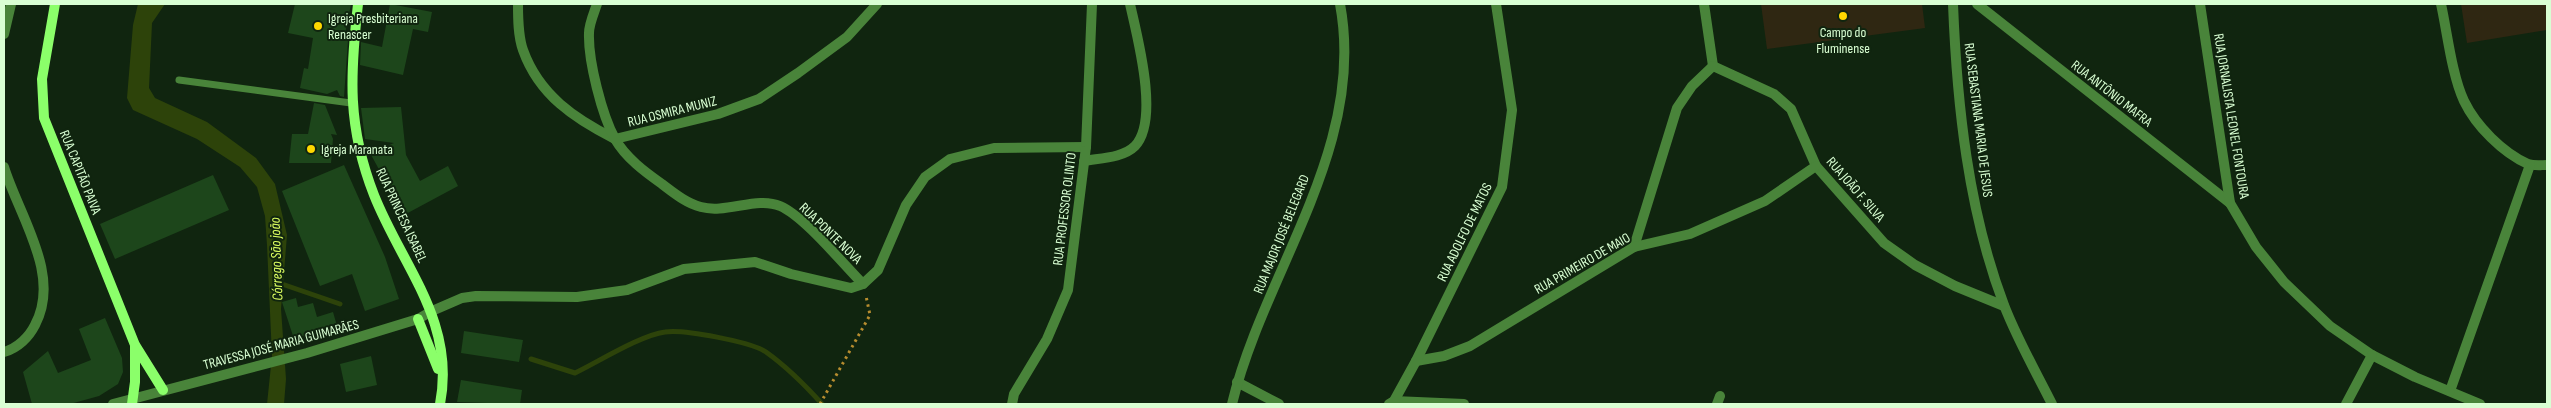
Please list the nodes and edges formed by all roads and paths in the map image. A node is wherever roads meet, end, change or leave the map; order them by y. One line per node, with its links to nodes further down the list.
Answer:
1 (11, 4): 16 (street)
2 (55, 4): 33 (main road, RUA CAPITÃO PAIVA)
3 (358, 4): 19 (main road, RUA PRINCESA ISABEL)
4 (518, 4): 20 (street, RUA OSMIRA MUNIZ)
5 (597, 4): 20 (street, RUA PONTE NOVA)
6 (877, 4): 20 (street, RUA OSMIRA MUNIZ)
7 (1092, 4): 21 (street, RUA PROFESSOR OLINTO)
8 (1130, 4): 22 (street)
9 (1340, 4): 37 (street, RUA MAJOR JOSÉ BELEGARD)
10 (1496, 4): 36 (street, RUA ADOLFO DE MATOS)
11 (1704, 4): 17 (street)
12 (1954, 4): 30 (street, RUA SEBASTIANA MARIA DE JESUS)
13 (1977, 4): 27 (street, RUA ANTÔNIO MAFRA)
14 (2200, 4): 27 (street, RUA JORNALISTA LEONEL FONTOURA)
15 (2442, 4): 23 (street)
16 (4, 34)
17 (1713, 66): 24 (street, RUA JOÃO F. SILVA); 28 (street)
18 (179, 80): 19 (lane)
19 (352, 103): 31 (main road, RUA PRINCESA ISABEL)
20 (615, 139): 29 (street, RUA PONTE NOVA)
21 (1086, 147): 22 (street, RUA PROFESSOR OLINTO); 29 (street)
22 (1084, 161): 46 (street, RUA PROFESSOR OLINTO)
23 (2530, 165): 25 (street); 40 (street)
24 (1816, 166): 28 (street, RUA PRIMEIRO DE MAIO); 30 (street, RUA JOÃO F. SILVA)
25 (2547, 166)
26 (4, 167): 34 (street)
27 (2230, 203): 35 (street, RUA JORNALISTA LEONEL FONTOURA)
28 (1634, 247): 36 (street, RUA PRIMEIRO DE MAIO)
29 (863, 284): 31 (street, TRAVESSA JOSÉ MARIA GUIMARÃES); 45 (path)
30 (2004, 306): 50 (street, RUA SEBASTIANA MARIA DE JESUS)
31 (432, 311): 32 (street, TRAVESSA JOSÉ MARIA GUIMARÃES); 38 (main road, RUA PRINCESA ISABEL)
32 (418, 319): 38 (main road); 39 (street, TRAVESSA JOSÉ MARIA GUIMARÃES)
33 (135, 345): 39 (main road); 41 (main road)
34 (4, 352)
35 (2372, 355): 40 (street, RUA JORNALISTA LEONEL FONTOURA); 51 (street)
36 (1416, 361): 42 (street, RUA ADOLFO DE MATOS)
37 (1237, 382): 47 (street, RUA MAJOR JOSÉ BELEGARD); 48 (street)
38 (444, 386): 44 (main road, RUA PRINCESA ISABEL)
39 (164, 390): 41 (street, TRAVESSA JOSÉ MARIA GUIMARÃES)
40 (2450, 391): 52 (street, RUA JORNALISTA LEONEL FONTOURA)
41 (133, 401): 43 (street, TRAVESSA JOSÉ MARIA GUIMARÃES)
42 (1391, 403): 49 (street, RUA ADOLFO DE MATOS)
43 (113, 404)
44 (440, 404)
45 (820, 404)
46 (1012, 404)
47 (1232, 404)
48 (1279, 404)
49 (1464, 404)
50 (2052, 404)
51 (2346, 404)
52 (2480, 404)

